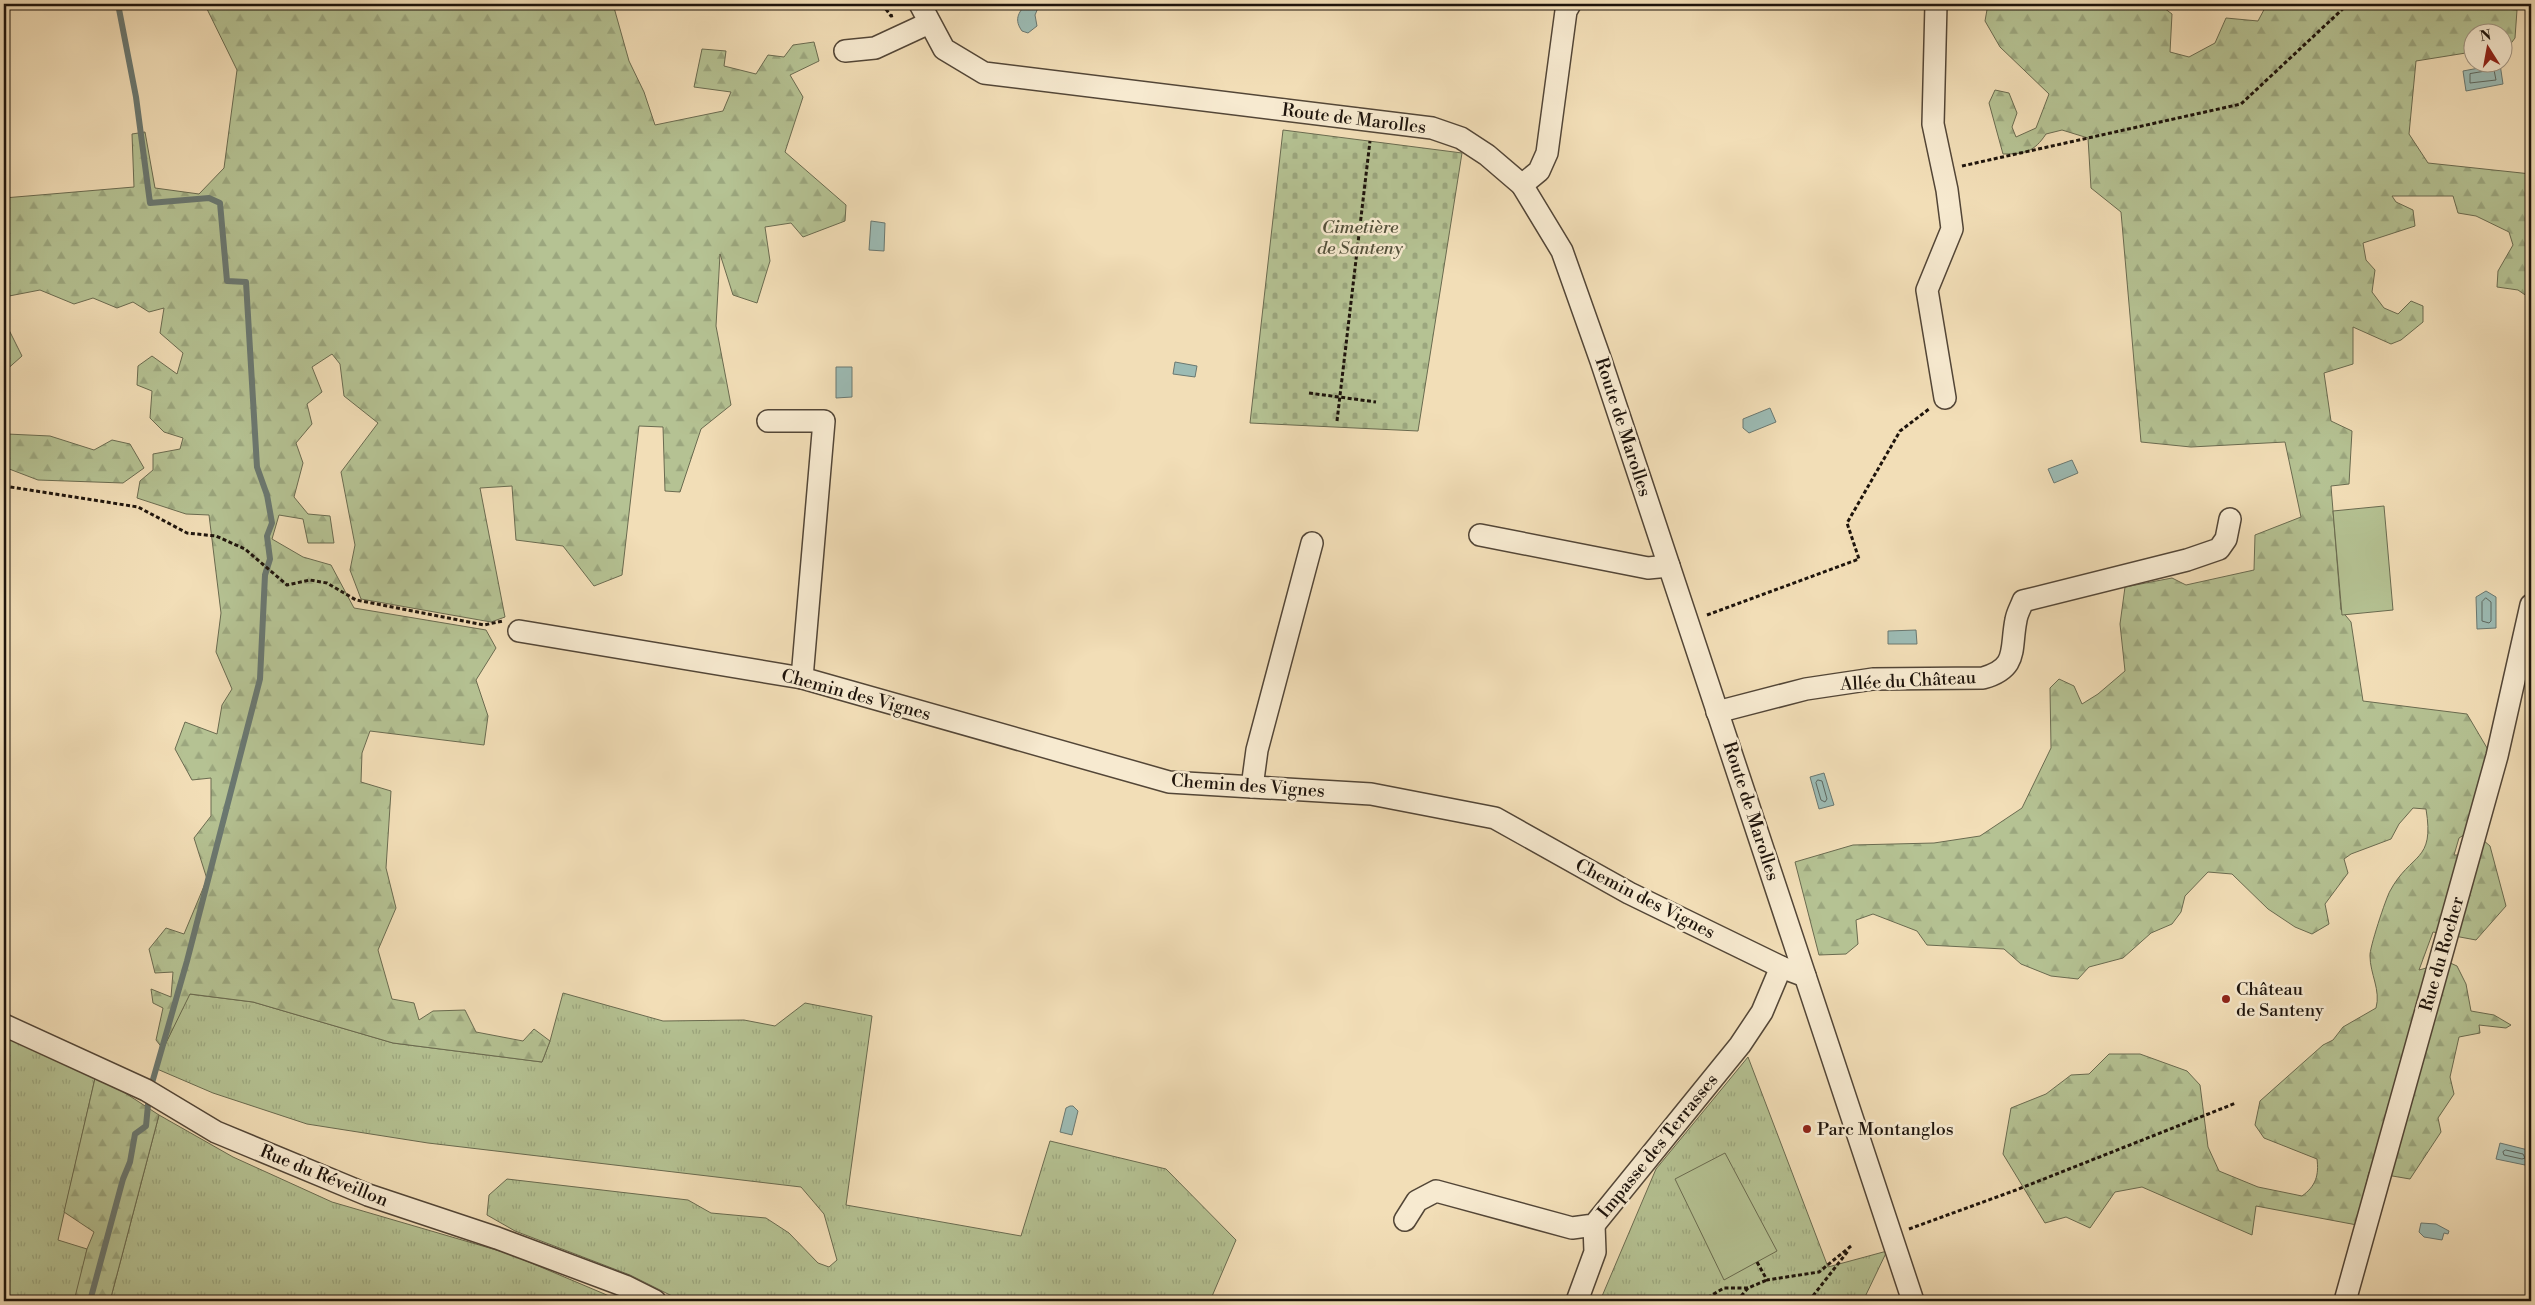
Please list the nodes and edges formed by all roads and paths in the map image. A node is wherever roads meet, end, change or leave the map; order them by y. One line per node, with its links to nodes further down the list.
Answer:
1 (920, 4): 7 (street, Route de Marolles)
2 (1570, 4): 11 (street)
3 (1936, 4): 10 (street)
4 (2348, 4): 10 (path)
5 (2524, 4): 6 (path)
6 (2531, 5)
7 (929, 23): 8 (street); 9 (street, Route de Marolles)
8 (845, 50)
9 (1372, 121): 11 (street, Route de Marolles); 13 (path)
10 (1943, 171): 14 (street)
11 (1522, 185): 22 (street, Route de Marolles)
12 (1309, 393): 13 (path)
13 (1340, 397): 15 (path); 17 (path)
14 (1945, 398): 24 (path)
15 (1376, 402)
16 (768, 421): 26 (street)
17 (1337, 421)
18 (4, 486): 25 (path)
19 (2230, 519): 27 (street, Allée du Château)
20 (1480, 535): 22 (street)
21 (1312, 543): 28 (street)
22 (1669, 566): 24 (street, Route de Marolles)
23 (2531, 605): 45 (street, Rue du Rocher)
24 (1688, 622): 27 (street, Route de Marolles)
25 (519, 631): 26 (street, Chemin des Vignes)
26 (802, 678): 28 (street, Chemin des Vignes)
27 (1718, 712): 30 (street, Route de Marolles)
28 (1252, 787): 29 (street, Chemin des Vignes)
29 (1781, 967): 30 (street, Chemin des Vignes); 34 (street, Impasse des Terrasses)
30 (1806, 976): 35 (street, Route de Marolles)
31 (4, 1025): 39 (street, Rue du Réveillon)
32 (2236, 1103): 35 (path)
33 (1405, 1220): 34 (street, Impasse des Terrasses)
34 (1594, 1225): 40 (street)
35 (1889, 1236): 44 (street, Route de Marolles)
36 (1757, 1262): 37 (path)
37 (1767, 1280): 38 (path); 43 (path)
38 (1748, 1288): 41 (path); 42 (path)
39 (655, 1301)
40 (1577, 1301)
41 (1702, 1301)
42 (1737, 1301)
43 (1809, 1301)
44 (1913, 1301)
45 (2345, 1301)

